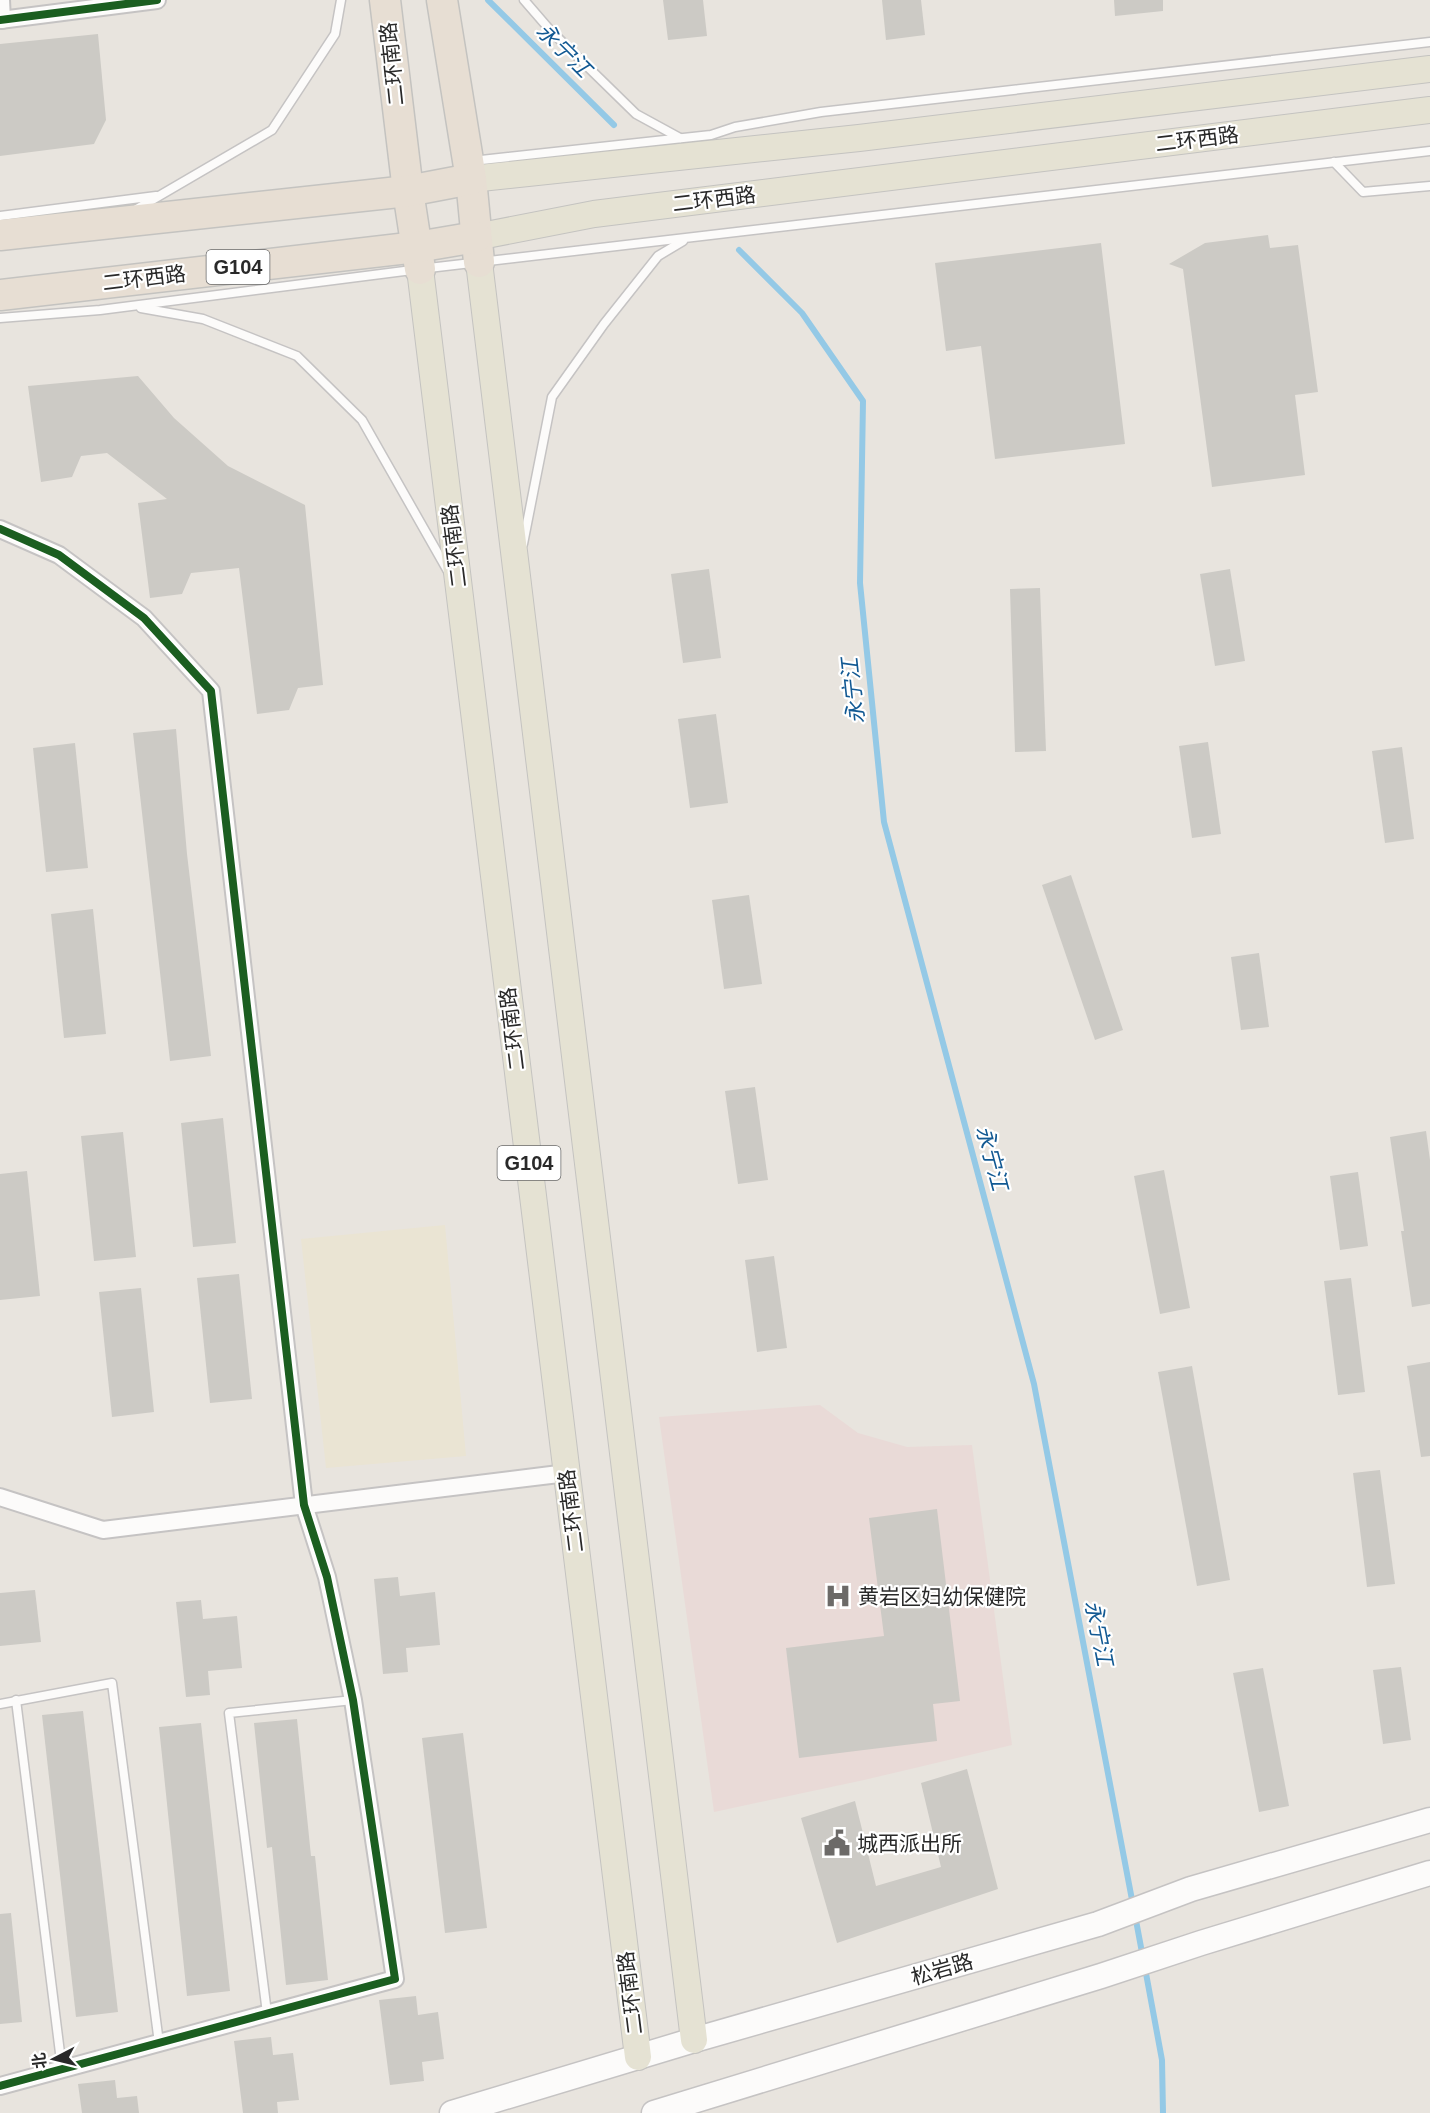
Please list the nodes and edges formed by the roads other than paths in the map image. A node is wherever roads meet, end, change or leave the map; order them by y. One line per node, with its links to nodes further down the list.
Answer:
1 (1, 0): 7 (street)
2 (157, 0): 7 (street)
3 (341, 0): 17 (lane)
4 (524, 0): 11 (lane)
5 (444, 4): 14 (highway, G104)
6 (384, 5): 16 (highway, 二环南路 / G104)
7 (1, 20)
8 (1430, 42): 11 (lane)
9 (1430, 69): 14 (main road, 二环西路)
10 (1430, 110): 22 (main road, 二环西路)
11 (680, 138): 14 (lane)
12 (1430, 151): 13 (lane)
13 (1334, 162): 15 (lane); 21 (lane)
14 (470, 170): 16 (highway, 二环西路); 22 (highway, G104)
15 (1430, 186)
16 (408, 191): 19 (highway, 二环西路); 23 (highway, 二环南路 / G104)
17 (159, 196): 18 (lane); 19 (lane)
18 (0, 216)
19 (109, 225): 20 (highway, 二环西路)
20 (0, 235)
21 (687, 238): 22 (lane); 28 (lane)
22 (477, 250): 23 (highway, 二环西路 / G104); 28 (main road, G104)
23 (418, 258): 24 (highway, 二环西路 / G104); 25 (lane); 29 (main road, 二环南路 / G104)
24 (0, 295)
25 (132, 306): 26 (lane); 29 (lane)
26 (0, 318)
27 (0, 529): 32 (street)
28 (517, 577): 39 (main road, G104)
29 (459, 591): 30 (main road, 二环南路 / G104)
30 (567, 1473): 32 (street); 41 (main road, 二环南路 / G104)
31 (0, 1497): 32 (street)
32 (304, 1505): 34 (street)
33 (16, 1700): 35 (lane); 40 (lane); 42 (lane)
34 (353, 1700): 38 (street); 38 (lane)
35 (0, 1704)
36 (1430, 1820): 39 (main road, 松岩路)
37 (1430, 1873): 45 (main road)
38 (267, 2013): 40 (street)
39 (694, 2040): 41 (main road, 松岩路)
40 (159, 2043): 42 (street)
41 (638, 2057): 44 (main road, 松岩路)
42 (62, 2069): 43 (street)
43 (0, 2086)
44 (452, 2113)
45 (654, 2113)

